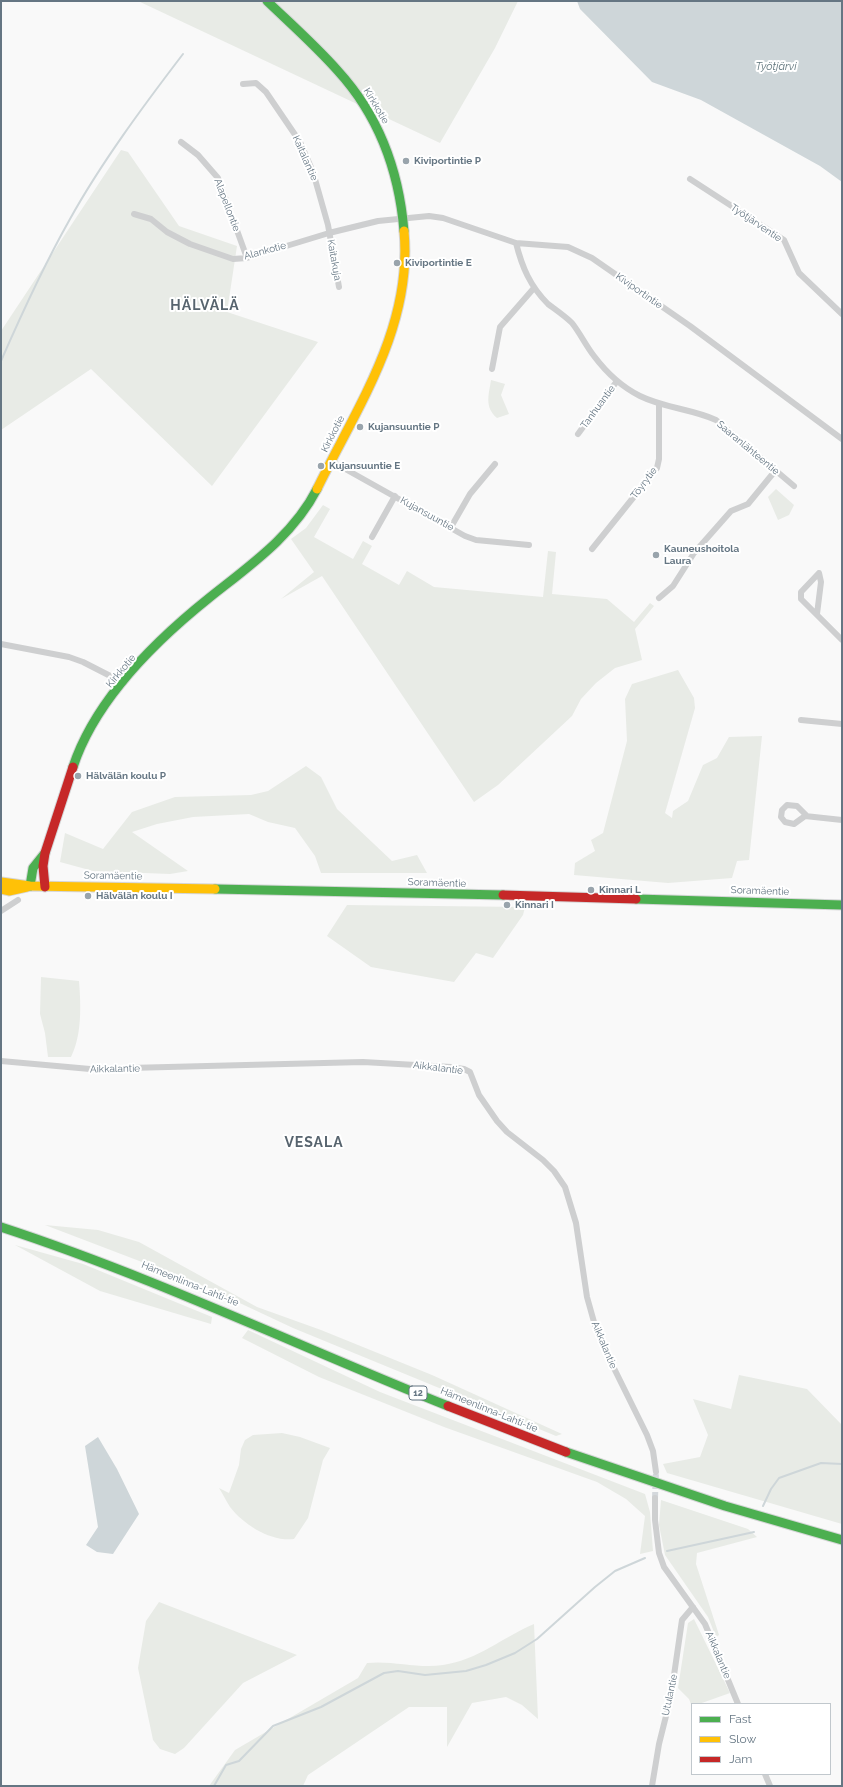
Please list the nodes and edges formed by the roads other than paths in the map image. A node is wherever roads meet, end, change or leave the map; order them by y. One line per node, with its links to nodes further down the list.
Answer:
1 (267, 1): 6 (main road, Kirkkotie)
2 (243, 84): 7 (street, Kaitalantie)
3 (181, 142): 9 (street, Alapellontie)
4 (690, 179): 12 (street, Työtjärventie)
5 (134, 214): 9 (street, Alankotie)
6 (404, 218): 7 (street, Alankotie); 8 (street, Kiviportintie); 18 (main road, Kirkkotie)
7 (329, 233): 9 (street, Alankotie); 10 (street, Kaitakuja)
8 (516, 243): 11 (street, Saaranlähteentie); 17 (street, Kiviportintie)
9 (247, 258)
10 (339, 287)
11 (534, 288): 13 (street); 14 (street, Saaranlähteentie)
12 (842, 314)
13 (492, 370)
14 (617, 381): 15 (street, Saaranlähteentie); 16 (street, Tanhuantie)
15 (659, 404): 20 (street, Saaranlähteentie); 26 (street, Töyrytie)
16 (578, 434)
17 (842, 439)
18 (331, 461): 22 (street, Kujansuuntie); 31 (main road, Kirkkotie)
19 (495, 464): 23 (street)
20 (775, 471): 21 (street, Saaranlähteentie); 27 (street)
21 (794, 486)
22 (395, 496): 23 (street, Kujansuuntie); 24 (street)
23 (451, 527): 25 (street, Kujansuuntie)
24 (372, 537)
25 (529, 545)
26 (592, 549)
27 (659, 598)
28 (817, 614): 28 (street); 29 (street)
29 (842, 640)
30 (1, 644): 31 (street)
31 (124, 683): 36 (main road, Kirkkotie)
32 (801, 720): 33 (street)
33 (842, 724)
34 (807, 816): 35 (street)
35 (842, 820)
36 (45, 853): 38 (main road, Kirkkotie); 39 (main road, Kirkkotie)
37 (1, 882): 38 (main road)
38 (30, 886): 39 (main road, Soramäentie); 40 (main road)
39 (45, 887): 42 (main road, Soramäentie)
40 (1, 890)
41 (18, 900): 43 (street)
42 (842, 904)
43 (1, 910)
44 (1, 1061): 46 (street, Aikkalantie)
45 (1, 1227): 48 (main road, Hämeenlinna-Lahti-tie / 12)
46 (656, 1472)
47 (655, 1498): 49 (street, Aikkalantie)
48 (842, 1540)
49 (693, 1607): 50 (street, Aikkalantie); 52 (street, Utulantie)
50 (738, 1703)
51 (765, 1775): 53 (street)
52 (652, 1786)
53 (770, 1786)

